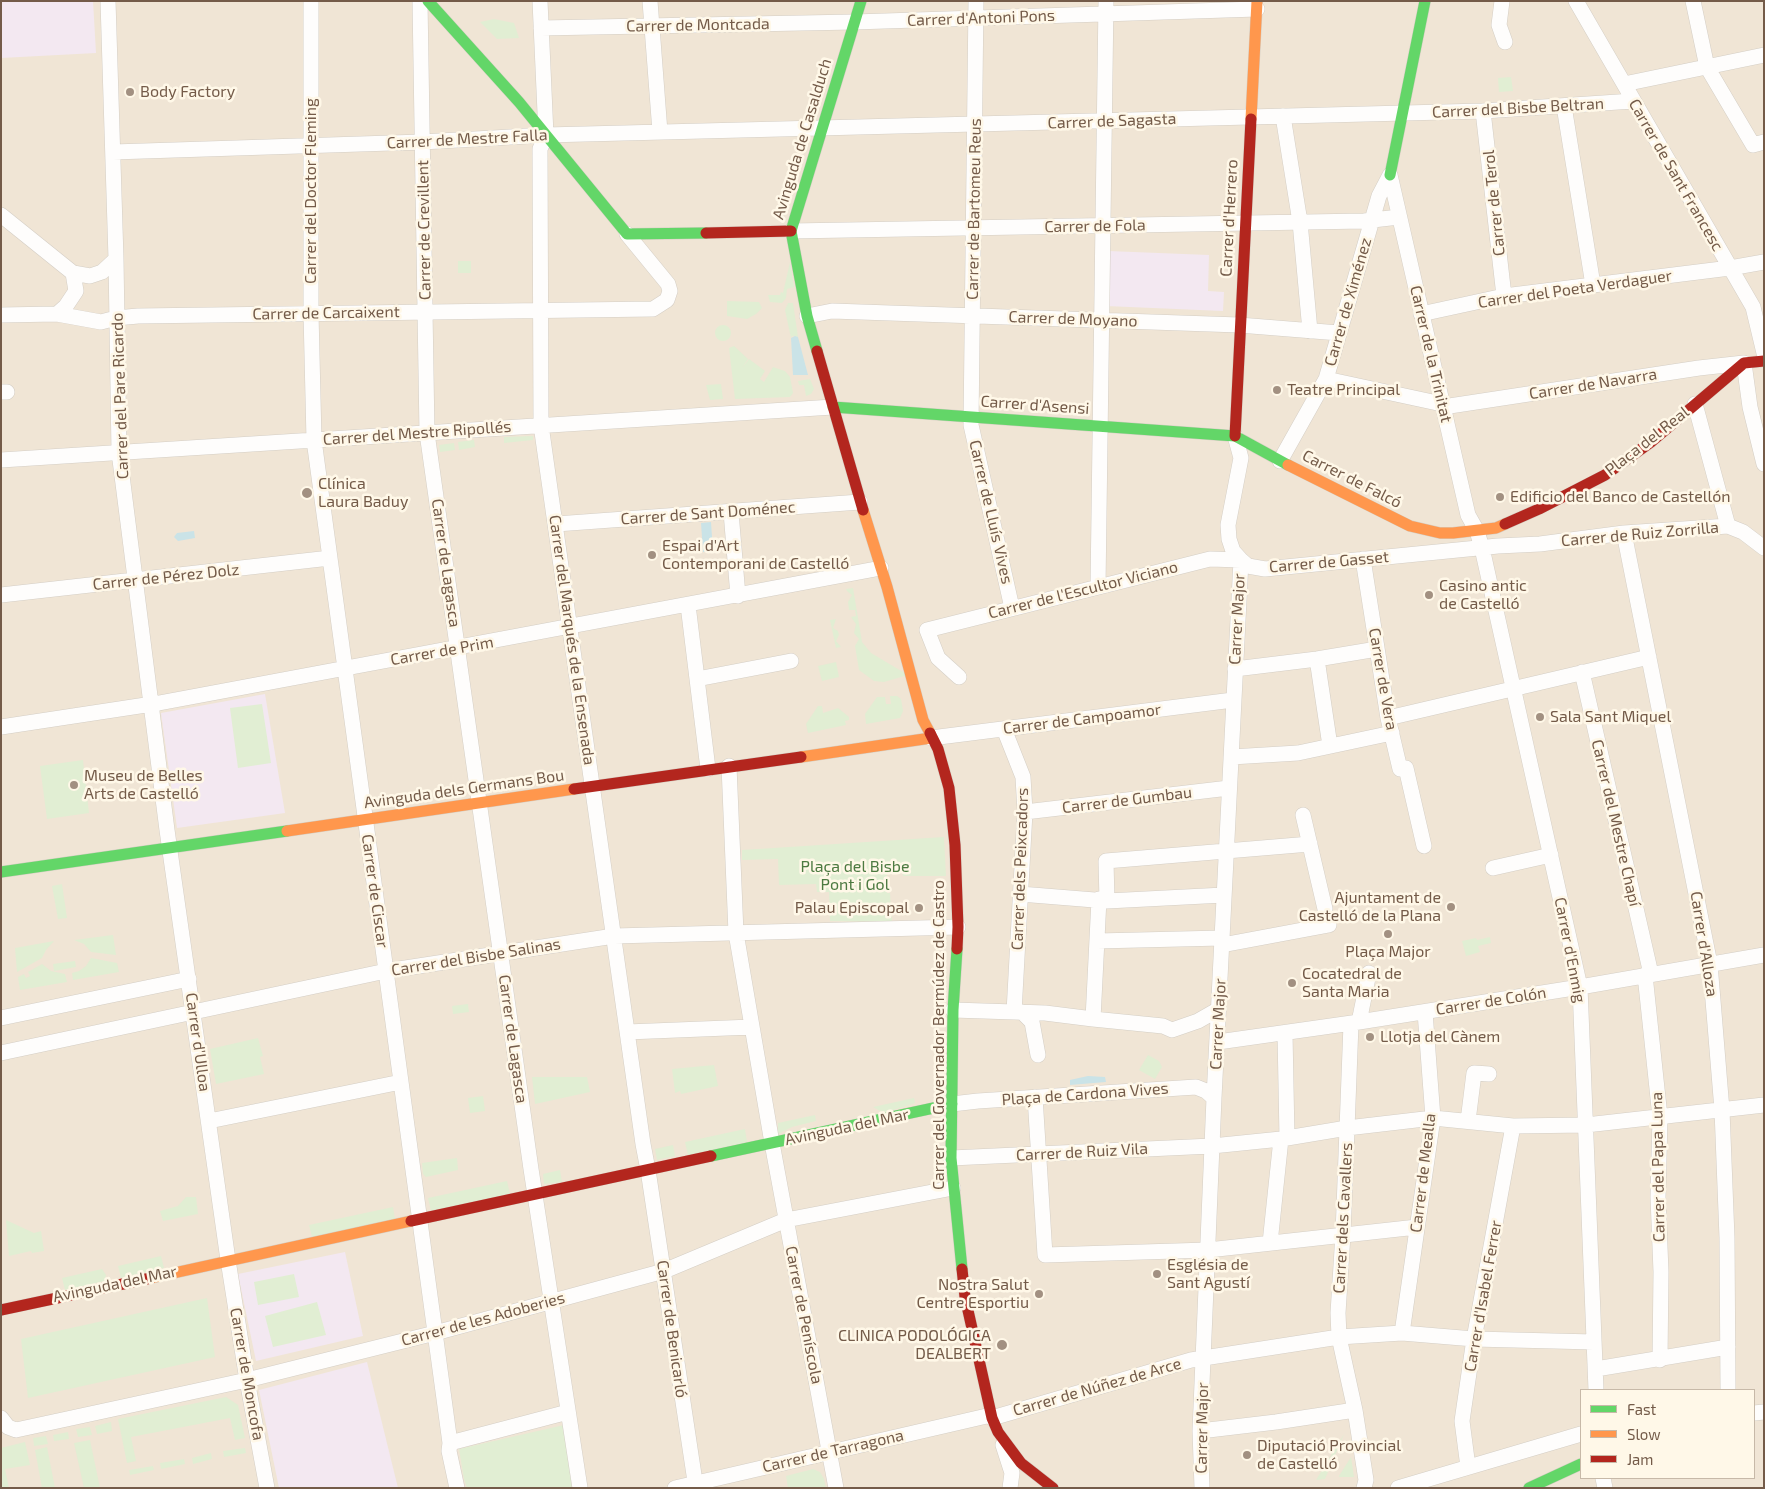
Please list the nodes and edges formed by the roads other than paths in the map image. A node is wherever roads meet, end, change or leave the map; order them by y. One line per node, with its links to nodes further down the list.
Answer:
1 (108, 1): 37 (street, Carrer del Pare Ricardo)
2 (311, 1): 36 (street, Carrer del Doctor Fleming)
3 (420, 1): 34 (street, Carrer de Crevillent)
4 (428, 1): 33 (street)
5 (540, 1): 18 (street, Carrer del Marqués de la Ensenada)
6 (650, 1): 17 (street)
7 (861, 1): 16 (street, Avinguda de Casalduch)
8 (976, 1): 15 (street, Carrer de Bartomeu Reus)
9 (1425, 1): 26 (street, Carrer de la Trinitat)
10 (1502, 1): 19 (street)
11 (1576, 1): 22 (street, Carrer de Sant Francesc)
12 (1694, 1): 21 (street)
13 (1257, 5): 14 (street, Carrer d'Antoni Pons); 27 (street, Carrer d'Herrero)
14 (1106, 8): 15 (street, Carrer d'Antoni Pons); 29 (street)
15 (976, 18): 16 (street, Carrer d'Antoni Pons); 30 (street, Carrer de Bartomeu Reus)
16 (854, 22): 17 (street, Carrer de Montcada); 31 (street, Avinguda de Casalduch)
17 (652, 26): 18 (street, Carrer de Montcada); 32 (street)
18 (541, 28): 33 (street, Carrer del Marqués de la Ensenada)
19 (1504, 38)
20 (1764, 55): 21 (street)
21 (1707, 67): 22 (street); 35 (street)
22 (1624, 84): 23 (street, Carrer de Sant Francesc)
23 (1633, 101): 24 (street, Carrer del Bisbe Beltran); 50 (street, Carrer de Sant Francesc)
24 (1564, 106): 25 (street, Carrer del Bisbe Beltran); 52 (street)
25 (1483, 111): 26 (street, Carrer del Bisbe Beltran); 53 (street, Carrer de Terol)
26 (1402, 113): 28 (street, Carrer de Sagasta); 38 (street, Carrer de la Trinitat)
27 (1251, 116): 28 (street, Carrer de Sagasta); 29 (street, Carrer de Sagasta); 43 (street, Carrer d'Herrero)
28 (1283, 116): 42 (street)
29 (1104, 121): 30 (street, Carrer de Sagasta); 44 (street)
30 (974, 125): 31 (street, Carrer de Sagasta); 45 (street, Carrer de Bartomeu Reus)
31 (822, 129): 32 (street, Carrer de Mestre Falla); 46 (street, Avinguda de Casalduch)
32 (660, 132): 33 (street, Carrer de Mestre Falla)
33 (546, 135): 34 (street, Carrer de Mestre Falla); 47 (street); 54 (street, Carrer del Marqués de la Ensenada)
34 (422, 142): 36 (street, Carrer de Mestre Falla); 55 (street, Carrer de Crevillent)
35 (1764, 142)
36 (312, 145): 37 (street, Carrer de Mestre Falla); 56 (street, Carrer del Doctor Fleming)
37 (113, 152): 48 (street, Carrer del Pare Ricardo)
38 (1390, 175): 40 (street, Carrer de la Trinitat); 41 (street, Carrer de la Trinitat)
39 (1, 215): 51 (street)
40 (1399, 217): 41 (street, Carrer de Fola); 58 (street, Carrer de la Trinitat)
41 (1372, 221): 42 (street, Carrer de Fola); 66 (street, Carrer de Ximénez)
42 (1300, 222): 43 (street, Carrer de Fola); 65 (street)
43 (1245, 223): 44 (street, Carrer de Fola); 64 (street, Carrer d'Herrero)
44 (1102, 226): 45 (street, Carrer de Fola); 63 (street)
45 (973, 228): 46 (street, Carrer de Fola); 61 (street, Carrer de Bartomeu Reus)
46 (791, 231): 47 (street); 60 (street, Avinguda de Casalduch)
47 (627, 234): 54 (street, Carrer de Carcaixent)
48 (116, 259): 51 (street); 62 (street, Carrer del Pare Ricardo)
49 (1764, 262): 50 (street, Carrer del Poeta Verdaguer)
50 (1730, 268): 52 (street, Carrer del Poeta Verdaguer); 67 (street, Carrer de Sant Francesc)
51 (73, 273): 57 (street)
52 (1593, 285): 53 (street, Carrer del Poeta Verdaguer)
53 (1504, 296): 58 (street, Carrer del Poeta Verdaguer)
54 (541, 310): 55 (street, Carrer de Carcaixent); 75 (street, Carrer del Marqués de la Ensenada)
55 (425, 312): 56 (street, Carrer de Carcaixent); 77 (street, Carrer de Crevillent)
56 (311, 313): 62 (street, Carrer de Carcaixent); 79 (street, Carrer del Doctor Fleming)
57 (57, 314): 59 (street, Carrer de Carcaixent); 62 (street, Carrer de Carcaixent)
58 (1421, 314): 73 (street, Carrer de la Trinitat)
59 (1, 315)
60 (807, 316): 61 (street, Carrer de Moyano); 72 (street, Avinguda de Casalduch)
61 (972, 316): 63 (street, Carrer de Moyano); 74 (street, Carrer de Bartomeu Reus)
62 (116, 318): 80 (street, Carrer del Pare Ricardo)
63 (1101, 320): 64 (street, Carrer de Moyano); 76 (street)
64 (1239, 325): 65 (street, Carrer de Moyano); 78 (street, Carrer d'Herrero)
65 (1310, 331): 66 (street, Carrer de Moyano)
66 (1339, 333): 70 (street, Carrer de Ximénez)
67 (1764, 353)
68 (1764, 360): 69 (street, Carrer de Navarra)
69 (1744, 363): 71 (street); 73 (street, Carrer de Navarra); 83 (street)
70 (1326, 379): 73 (street); 82 (street, Carrer de Ximénez)
71 (1695, 404): 87 (street, Plaça del Real); 88 (street, Plaça del Real)
72 (834, 406): 74 (street, Carrer d'Asensi); 75 (street, Carrer del Mestre Ripollés); 84 (street, Avinguda de Casalduch)
73 (1443, 406): 88 (street, Carrer de la Trinitat)
74 (971, 416): 76 (street, Carrer d'Asensi); 101 (street, Carrer de Lluís Vives)
75 (541, 425): 77 (street, Carrer del Mestre Ripollés); 86 (street, Carrer del Marqués de la Ensenada)
76 (1099, 426): 78 (street, Carrer d'Asensi); 97 (street)
77 (428, 433): 79 (street, Carrer del Mestre Ripollés); 103 (street, Carrer de Lagasca)
78 (1234, 436): 82 (street, Carrer de Falcó); 93 (street)
79 (314, 440): 80 (street, Carrer del Mestre Ripollés); 92 (street, Carrer de Ciscar)
80 (119, 452): 81 (street, Carrer del Mestre Ripollés); 96 (street, Carrer del Pare Ricardo)
81 (1, 460)
82 (1280, 461): 88 (street, Carrer de Falcó)
83 (1764, 464)
84 (860, 502): 85 (street, Carrer de Sant Doménec); 95 (street, Carrer del Governador Bermúdez de Castro)
85 (731, 512): 86 (street, Carrer de Sant Doménec); 99 (street)
86 (556, 524): 102 (street, Carrer del Marqués de la Ensenada)
87 (1728, 526): 89 (street, Carrer de Ruiz Zorrilla); 91 (street, Carrer de Ruiz Zorrilla)
88 (1477, 531): 90 (street, Carrer de la Trinitat)
89 (1624, 534): 90 (street, Carrer de Ruiz Zorrilla); 105 (street, Carrer d'Alloza)
90 (1482, 548): 94 (street, Carrer de Gasset); 113 (street, Carrer d'Enmig)
91 (1764, 548)
92 (330, 558): 96 (street, Carrer de Pérez Dolz); 108 (street, Carrer de Ciscar)
93 (1241, 560): 94 (street, Carrer de Gasset); 97 (street, Carrer de l'Escultor Viciano); 109 (street, Carrer Major)
94 (1363, 560): 104 (street, Carrer de Vera)
95 (881, 568): 99 (street, Carrer de Prim); 119 (street, Carrer del Governador Bermúdez de Castro)
96 (134, 580): 98 (street, Carrer de Pérez Dolz); 115 (street, Carrer del Pare Ricardo)
97 (1098, 587): 101 (street, Carrer de l'Escultor Viciano)
98 (1, 595)
99 (738, 596): 100 (street, Carrer de Prim)
100 (688, 605): 102 (street, Carrer de Prim); 112 (street)
101 (1012, 608): 111 (street, Carrer de l'Escultor Viciano)
102 (570, 627): 103 (street, Carrer de Prim); 124 (street, Carrer del Marqués de la Ensenada)
103 (458, 648): 108 (street, Carrer de Prim); 126 (street, Carrer de Lagasca)
104 (1377, 649): 106 (street); 116 (street, Carrer de Vera)
105 (1649, 658): 110 (street); 149 (street, Carrer d'Alloza)
106 (1317, 659): 109 (street); 120 (street)
107 (791, 661): 112 (street)
108 (345, 669): 115 (street, Carrer de Prim); 129 (street, Carrer de Ciscar)
109 (1235, 669): 114 (street, Carrer Major)
110 (1582, 672): 113 (street); 152 (street, Carrer del Mestre Chapí)
111 (959, 677)
112 (697, 679): 123 (street)
113 (1513, 688): 116 (street); 134 (street, Carrer d'Enmig)
114 (1233, 700): 118 (street, Carrer de Campoamor); 121 (street, Carrer Major)
115 (151, 705): 117 (street, Carrer de Prim); 132 (street, Carrer del Pare Ricardo)
116 (1390, 725): 120 (street); 131 (street, Carrer de Vera)
117 (1, 727)
118 (1004, 729): 119 (street, Carrer de Campoamor); 127 (street, Carrer dels Peixcadors)
119 (931, 738): 122 (street, Avinguda dels Germans Bou); 142 (street, Carrer del Governador Bermúdez de Castro)
120 (1330, 746): 121 (street)
121 (1231, 757): 125 (street, Carrer Major)
122 (728, 766): 123 (street, Avinguda dels Germans Bou); 143 (street, Avinguda del Mar)
123 (708, 769): 124 (street, Avinguda dels Germans Bou)
124 (593, 788): 126 (street, Avinguda dels Germans Bou); 144 (street, Carrer del Marqués de la Ensenada)
125 (1229, 788): 127 (street, Carrer de Gumbau); 133 (street, Carrer Major)
126 (480, 802): 129 (street, Avinguda dels Germans Bou); 147 (street, Carrer de Lagasca)
127 (1025, 812): 137 (street, Carrer dels Peixcadors)
128 (1303, 815): 130 (street)
129 (365, 819): 132 (street, Avinguda dels Germans Bou); 150 (street, Carrer de Ciscar)
130 (1310, 844): 133 (street); 140 (street)
131 (1424, 846)
132 (170, 848): 136 (street, Avinguda dels Germans Bou); 153 (street, Carrer d'Ulloa)
133 (1226, 852): 138 (street, Carrer Major); 139 (street)
134 (1551, 855): 135 (street); 154 (street, Carrer d'Enmig)
135 (1493, 868)
136 (1, 872)
137 (1020, 894): 139 (street); 158 (street, Carrer dels Peixcadors)
138 (1224, 895): 139 (street); 146 (street, Carrer Major)
139 (1103, 900): 145 (street)
140 (1325, 909)
141 (1329, 925): 146 (street)
142 (958, 927): 143 (street, Carrer del Bisbe Salinas); 156 (street, Carrer del Governador Bermúdez de Castro)
143 (736, 933): 144 (street, Carrer del Bisbe Salinas); 163 (street, Avinguda del Mar)
144 (614, 936): 147 (street, Carrer del Bisbe Salinas); 164 (street, Carrer del Marqués de la Ensenada)
145 (1097, 941): 146 (street); 161 (street)
146 (1222, 942): 155 (street, Carrer Major)
147 (501, 954): 150 (street, Carrer del Bisbe Salinas); 190 (street, Carrer de Lagasca)
148 (1764, 955): 149 (street, Carrer de Colón)
149 (1710, 964): 152 (street, Carrer de Colón); 175 (street, Carrer d'Alloza)
150 (386, 971): 157 (street, Carrer del Bisbe Salinas); 170 (street, Carrer de Ciscar)
151 (1369, 973): 162 (street, Carrer dels Cavallers)
152 (1648, 975): 154 (street, Carrer de Colón); 176 (street, Carrer del Papa Luna)
153 (189, 980): 157 (street, Carrer d'Ulloa); 160 (street)
154 (1580, 987): 159 (street, Carrer de Colón); 180 (street, Carrer d'Enmig)
155 (1219, 1009): 161 (street); 166 (street, Carrer Major)
156 (953, 1010): 158 (street); 173 (street, Carrer del Governador Bermúdez de Castro)
157 (193, 1012): 167 (street, Carrer del Bisbe Salinas); 178 (street, Carrer d'Ulloa)
158 (1018, 1012): 161 (street); 168 (street)
159 (1425, 1012): 162 (street, Carrer de Colón); 177 (street, Carrer de Mealla)
160 (1, 1018)
161 (1093, 1019)
162 (1355, 1023): 165 (street, Carrer de Colón); 182 (street, Carrer dels Cavallers)
163 (752, 1027): 164 (street); 184 (street, Avinguda del Mar)
164 (628, 1032): 188 (street, Carrer del Marqués de la Ensenada)
165 (1285, 1033): 166 (street, Carrer de Colón); 183 (street)
166 (1218, 1042): 172 (street, Carrer Major)
167 (1, 1053)
168 (1038, 1055)
169 (1489, 1074): 179 (street)
170 (401, 1082): 178 (street); 191 (street, Carrer de Ciscar)
171 (1036, 1097): 172 (street, Plaça de Cardona Vives); 173 (street, Plaça de Cardona Vives); 186 (street)
172 (1214, 1098): 185 (street, Carrer Major)
173 (952, 1104): 184 (street, Avinguda del Mar); 187 (street, Carrer del Governador Bermúdez de Castro)
174 (1764, 1105): 175 (street, Carrer de Ruiz Vila)
175 (1722, 1110): 176 (street, Carrer de Ruiz Vila); 206 (street, Carrer d'Alloza)
176 (1660, 1117): 180 (street, Carrer de Ruiz Vila); 208 (street, Carrer del Papa Luna)
177 (1433, 1118): 179 (street, Carrer de Ruiz Vila); 182 (street, Carrer de Ruiz Vila); 193 (street, Carrer de Mealla)
178 (209, 1121): 197 (street, Carrer d'Ulloa)
179 (1468, 1122): 181 (street, Carrer de Ruiz Vila)
180 (1586, 1125): 181 (street, Carrer de Ruiz Vila); 205 (street, Carrer d'Enmig)
181 (1513, 1126): 204 (street, Carrer d'Isabel Ferrer)
182 (1347, 1128): 183 (street, Carrer de Ruiz Vila); 194 (street, Carrer dels Cavallers)
183 (1284, 1139): 185 (street, Carrer de Ruiz Vila); 195 (street)
184 (772, 1143): 188 (street, Avinguda del Mar); 192 (street, Carrer de Peníscola)
185 (1212, 1146): 186 (street, Carrer de Ruiz Vila); 196 (street, Carrer Major)
186 (1039, 1154): 187 (street, Carrer de Ruiz Vila); 196 (street)
187 (951, 1158): 189 (street, Carrer del Governador Bermúdez de Castro)
188 (648, 1170): 190 (street, Avinguda del Mar); 198 (street, Carrer de Benicarló)
189 (953, 1188): 192 (street, Carrer de les Adoberies); 215 (street, Carrer del Governador Bermúdez de Castro)
190 (534, 1194): 191 (street, Avinguda del Mar); 199 (street)
191 (421, 1219): 197 (street, Avinguda del Mar); 201 (street)
192 (786, 1220): 198 (street, Carrer de les Adoberies); 221 (street, Carrer de Peníscola)
193 (1417, 1227): 194 (street); 202 (street, Carrer de Mealla)
194 (1343, 1234): 195 (street); 203 (street, Carrer dels Cavallers)
195 (1270, 1243): 196 (street)
196 (1208, 1250): 207 (street, Carrer Major)
197 (228, 1260): 200 (street, Avinguda del Mar); 210 (street, Carrer de Moncofa)
198 (664, 1270): 199 (street, Carrer de les Adoberies); 224 (street, Carrer de Benicarló)
199 (551, 1300): 201 (street, Carrer de les Adoberies); 214 (street)
200 (1, 1310)
201 (436, 1332): 210 (street, Carrer de les Adoberies); 220 (street)
202 (1402, 1333): 203 (street, Carrer de Núñez de Arce); 204 (street, Carrer de Núñez de Arce)
203 (1339, 1337): 207 (street, Carrer de Núñez de Arce); 213 (street, Carrer dels Cavallers)
204 (1474, 1340): 205 (street, Carrer de Núñez de Arce); 223 (street, Carrer d'Isabel Ferrer)
205 (1594, 1342): 209 (street, Carrer d'Enmig)
206 (1728, 1347): 208 (street); 212 (street, Carrer d'Alloza)
207 (1204, 1359): 215 (street, Carrer de Núñez de Arce); 217 (street, Carrer Major)
208 (1660, 1360): 209 (street)
209 (1596, 1369): 211 (street, Carrer d'Enmig)
210 (247, 1380): 216 (street, Carrer de les Adoberies); 225 (street, Carrer de Moncofa)
211 (1596, 1389)
212 (1728, 1389)
213 (1355, 1410): 217 (street); 233 (street, Carrer dels Cavallers)
214 (568, 1412): 220 (street); 227 (street)
215 (991, 1417): 218 (street, Carrer del Governador Bermúdez de Castro); 221 (street, Carrer de Tarragona)
216 (5, 1423)
217 (1200, 1431): 232 (street, Carrer Major)
218 (998, 1432): 230 (street); 231 (street, Carrer del Governador Bermúdez de Castro)
219 (1580, 1434): 223 (street)
220 (450, 1443): 226 (street)
221 (830, 1452): 224 (street, Carrer de Tarragona); 229 (street, Carrer de Peníscola)
222 (1580, 1464): 235 (street)
223 (1468, 1467): 234 (street)
224 (696, 1485): 228 (street, Carrer de Tarragona)
225 (267, 1488)
226 (457, 1488)
227 (580, 1488)
228 (675, 1488)
229 (836, 1488)
230 (1010, 1488)
231 (1053, 1488)
232 (1202, 1488)
233 (1364, 1488)
234 (1398, 1488)
235 (1529, 1488)

